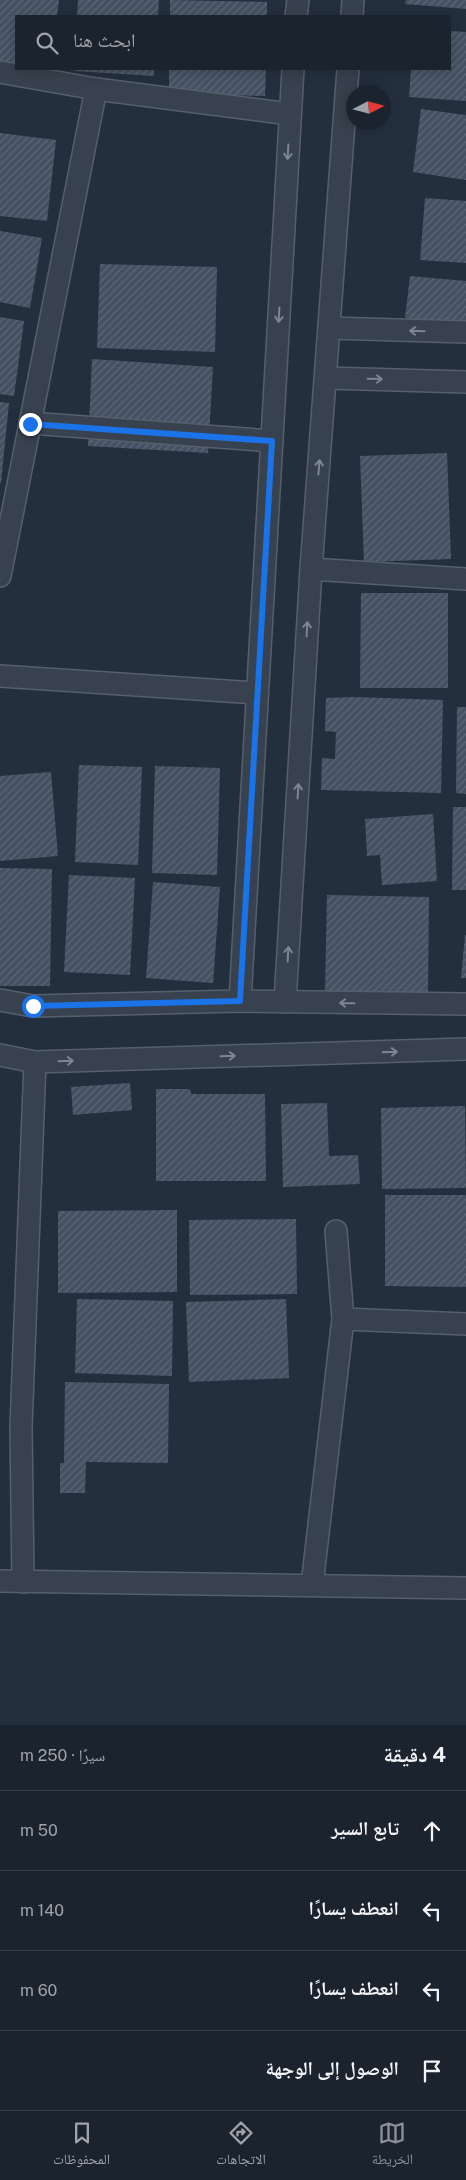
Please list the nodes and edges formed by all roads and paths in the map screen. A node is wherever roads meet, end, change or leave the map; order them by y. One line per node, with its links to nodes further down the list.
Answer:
1 (298, 0): 3 (street)
2 (353, 0): 4 (street)
3 (296, 15)
4 (352, 15)
5 (293, 70): 9 (street)
6 (348, 70): 10 (street)
7 (0, 72): 8 (street)
8 (96, 89): 9 (street); 14 (street)
9 (290, 114): 15 (street, one-way to 15)
10 (330, 328): 11 (street, one-way to 10); 12 (street)
11 (466, 332)
12 (327, 378): 13 (street, one-way to 13); 16 (street, one-way to 12)
13 (466, 382)
14 (30, 424): 15 (street); 17 (street)
15 (272, 441): 20 (street)
16 (311, 569): 18 (street); 23 (street, one-way to 16)
17 (0, 576)
18 (466, 580)
19 (0, 676): 20 (street)
20 (257, 693): 22 (street)
21 (0, 1000): 22 (street)
22 (240, 1001): 23 (street)
23 (285, 1002): 24 (street, one-way to 23)
24 (466, 1004)
25 (466, 1050): 27 (street, one-way to 25)
26 (0, 1055): 27 (street)
27 (36, 1062): 32 (street)
28 (336, 1232): 29 (street)
29 (342, 1319): 30 (street); 33 (street)
30 (466, 1324)
31 (0, 1581): 32 (street)
32 (23, 1582): 33 (street)
33 (312, 1585): 34 (street)
34 (466, 1588)

